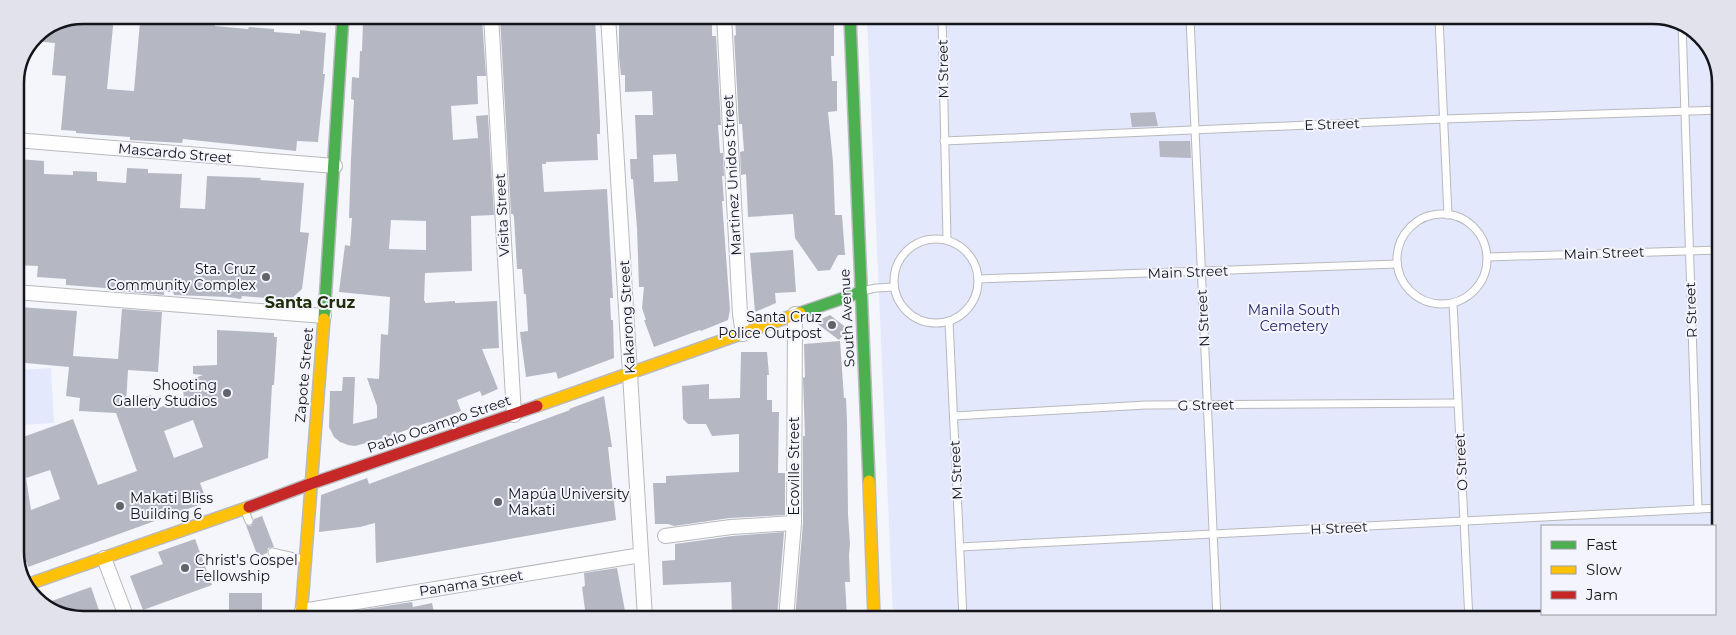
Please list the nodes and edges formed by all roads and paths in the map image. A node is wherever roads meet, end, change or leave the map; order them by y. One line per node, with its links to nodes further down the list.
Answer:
1 (343, 24): 16 (main road, Zapote Street)
2 (492, 24): 36 (street, Visita Street)
3 (608, 24): 33 (street, Kakarong Street)
4 (724, 24): 32 (street, Martinez Unidos Street)
5 (850, 24): 26 (main road, South Avenue)
6 (942, 24): 15 (lane, M Street)
7 (1190, 24): 13 (lane, N Street)
8 (1439, 24): 12 (lane)
9 (1682, 32): 10 (lane, R Street)
10 (1685, 110): 11 (lane, E Street); 12 (lane, E Street); 19 (lane, R Street)
11 (1712, 110)
12 (1444, 119): 13 (lane, E Street); 17 (lane)
13 (1195, 130): 15 (lane, E Street); 23 (lane, N Street)
14 (24, 141): 16 (street, Mascardo Street)
15 (944, 141): 18 (lane, M Street)
16 (334, 166): 30 (main road, Zapote Street)
17 (1448, 214): 21 (lane); 22 (lane)
18 (947, 240): 24 (lane); 25 (lane)
19 (1689, 250): 20 (lane, Main Street); 21 (lane, Main Street); 41 (lane, R Street)
20 (1712, 250)
21 (1488, 257): 28 (lane)
22 (1397, 264): 23 (lane, Main Street); 28 (lane)
23 (1201, 271): 24 (lane, Main Street); 35 (lane, N Street)
24 (978, 279): 31 (lane)
25 (894, 287): 26 (lane); 31 (lane)
26 (861, 292): 29 (main road, Pablo Ocampo Street); 58 (main road, South Avenue)
27 (24, 293): 30 (street)
28 (1453, 304): 34 (lane, O Street)
29 (795, 314): 32 (main road, Pablo Ocampo Street); 44 (street, Ecoville Street)
30 (324, 316): 38 (main road, Zapote Street)
31 (950, 321): 37 (lane, M Street)
32 (743, 334): 33 (main road, Pablo Ocampo Street)
33 (630, 374): 36 (main road, Pablo Ocampo Street); 49 (street, Kakarong Street)
34 (1458, 403): 35 (lane, G Street); 43 (lane, O Street)
35 (1207, 405): 37 (lane, G Street); 45 (lane, N Street)
36 (514, 415): 38 (main road, Pablo Ocampo Street)
37 (954, 416): 47 (lane, M Street)
38 (310, 484): 40 (main road, Pablo Ocampo Street); 51 (main road, Zapote Street)
39 (1712, 508): 41 (lane, H Street)
40 (244, 509): 42 (lane); 50 (main road, Pablo Ocampo Street)
41 (1698, 509): 43 (lane, H Street)
42 (249, 521)
43 (1464, 521): 45 (lane, H Street); 61 (lane, O Street)
44 (794, 523): 46 (street); 57 (street, Ecoville Street)
45 (1213, 534): 47 (lane, H Street); 60 (lane, N Street)
46 (665, 536)
47 (960, 547): 59 (lane, M Street)
48 (272, 552): 51 (lane)
49 (640, 555): 55 (street, Panama Street); 56 (street, Kakarong Street)
50 (104, 558): 52 (main road, Pablo Ocampo Street); 53 (street)
51 (306, 560): 54 (main road, Zapote Street)
52 (32, 583)
53 (124, 611)
54 (302, 611)
55 (319, 611)
56 (644, 611)
57 (787, 611)
58 (874, 611)
59 (963, 611)
60 (1216, 611)
61 (1469, 611)

